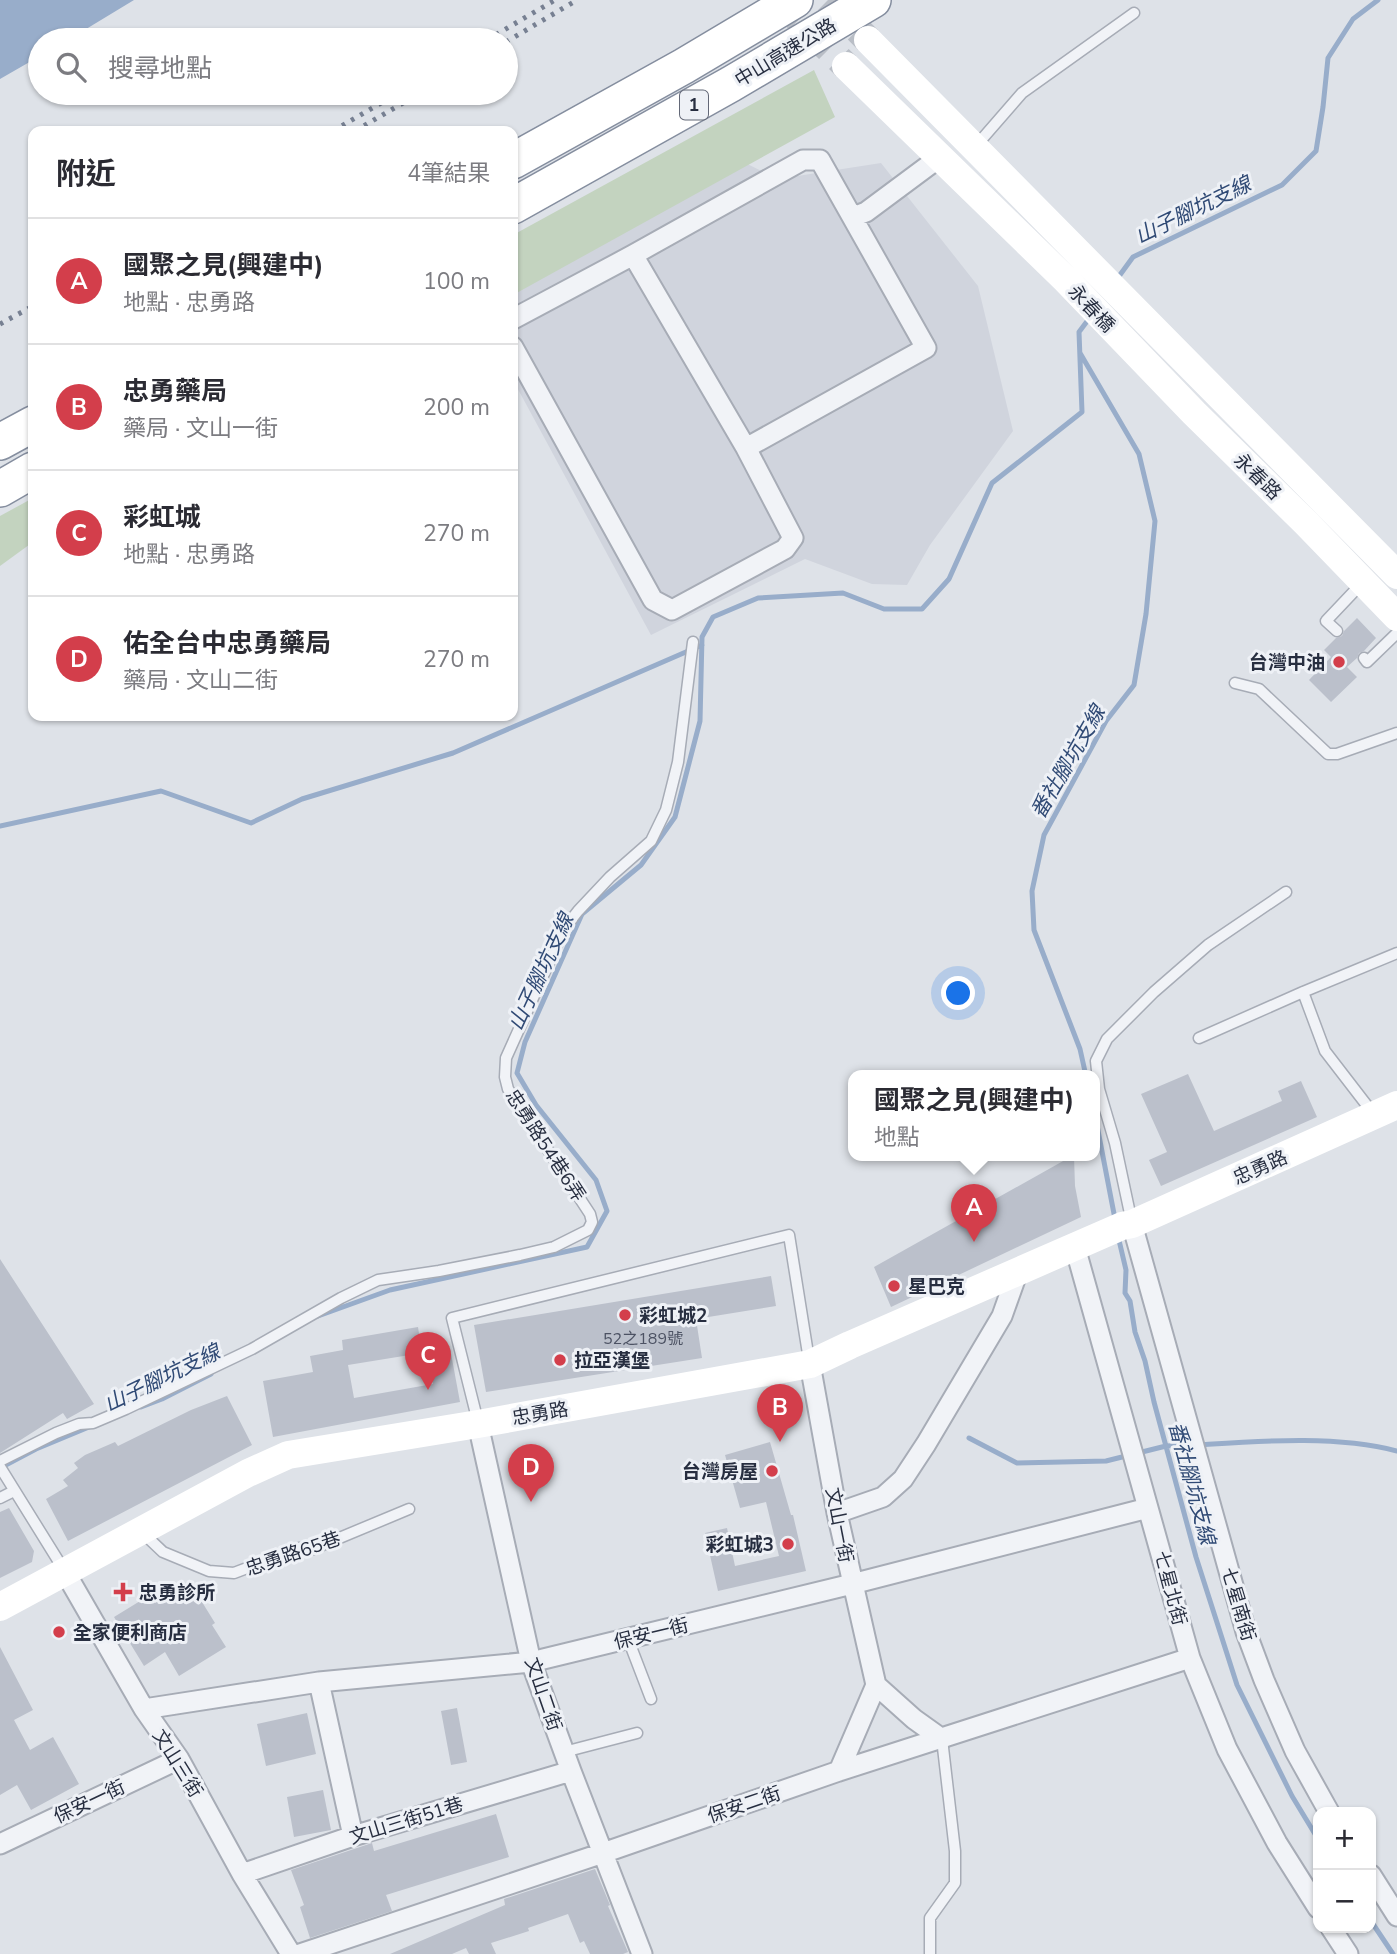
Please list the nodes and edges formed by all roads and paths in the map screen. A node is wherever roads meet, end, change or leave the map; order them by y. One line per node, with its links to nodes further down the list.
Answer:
1 (795, 0): 7 (highway, 中山高速公路 / 1)
2 (873, 0): 9 (highway, 中山高速公路 / 1)
3 (1134, 13): 6 (lane)
4 (868, 40): 6 (street)
5 (846, 66): 8 (street)
6 (975, 148): 12 (street, 永春橋)
7 (518, 158)
8 (940, 158): 10 (street); 14 (street, 永春橋)
9 (518, 203)
10 (853, 216): 11 (street); 18 (street)
11 (633, 255): 13 (street); 18 (street)
12 (1132, 307): 21 (street, 永春路)
13 (518, 316)
14 (1118, 336): 22 (street, 永春路)
15 (518, 355): 18 (street)
16 (28, 427): 17 (highway)
17 (0, 442)
18 (746, 447)
19 (28, 473): 20 (highway)
20 (0, 489)
21 (1397, 575)
22 (1363, 582): 23 (street, 永春路); 24 (lane)
23 (1397, 617)
24 (1337, 631)
25 (1397, 633): 27 (lane)
26 (693, 642): 42 (lane, 忠勇路54巷6弄)
27 (1364, 658)
28 (1234, 683): 29 (lane)
29 (1397, 733)
30 (1286, 892): 34 (lane)
31 (1397, 953): 32 (lane)
32 (1303, 992): 33 (lane); 36 (lane)
33 (1199, 1038)
34 (1097, 1070)
35 (1100, 1092): 37 (lane)
36 (1386, 1110): 37 (street, 忠勇路)
37 (1127, 1225): 38 (street, 忠勇路); 65 (street, 七星南街)
38 (1082, 1243): 39 (street, 忠勇路); 46 (street, 七星北街)
39 (1018, 1271): 40 (street, 忠勇路); 48 (street)
40 (810, 1364): 41 (street, 忠勇路); 41 (lane); 48 (street, 文山一街)
41 (478, 1424): 49 (street, 忠勇路); 55 (street, 文山二街)
42 (0, 1461)
43 (0, 1467): 44 (lane)
44 (14, 1491): 45 (lane); 50 (lane)
45 (0, 1498)
46 (1149, 1508): 51 (street, 保安一街); 54 (street, 七星北街)
47 (409, 1509): 49 (lane, 忠勇路65巷)
48 (837, 1513): 51 (street, 文山一街)
49 (141, 1532): 50 (street, 忠勇路)
50 (65, 1572): 52 (street, 忠勇路); 59 (street, 文山三街)
51 (852, 1584): 53 (street, 保安一街); 57 (street, 文山一街)
52 (0, 1607)
53 (628, 1639): 55 (street, 保安一街); 58 (lane)
54 (1190, 1658): 61 (street, 保安二街); 71 (street, 七星北街)
55 (531, 1662): 56 (street, 保安一街); 63 (street, 文山二街)
56 (319, 1682): 59 (street, 保安一街); 66 (street)
57 (876, 1685): 61 (street); 64 (street)
58 (650, 1699)
59 (144, 1709): 62 (street, 文山三街)
60 (637, 1733): 63 (lane)
61 (942, 1739): 64 (street, 保安二街); 77 (lane)
62 (179, 1759): 67 (street, 保安一街); 69 (street, 文山三街)
63 (568, 1762): 66 (street, 文山三街51巷); 68 (street, 文山二街)
64 (839, 1770): 68 (street, 保安二街)
65 (1326, 1807)
66 (353, 1836): 69 (street, 文山三街51巷)
67 (0, 1844)
68 (603, 1853): 75 (street, 保安二街); 76 (street, 文山二街)
69 (242, 1874): 74 (street, 文山三街)
70 (1376, 1883): 72 (street)
71 (1313, 1900)
72 (1397, 1916)
73 (1334, 1933): 78 (street)
74 (290, 1954)
75 (300, 1954)
76 (642, 1954)
77 (930, 1954)
78 (1348, 1954)

